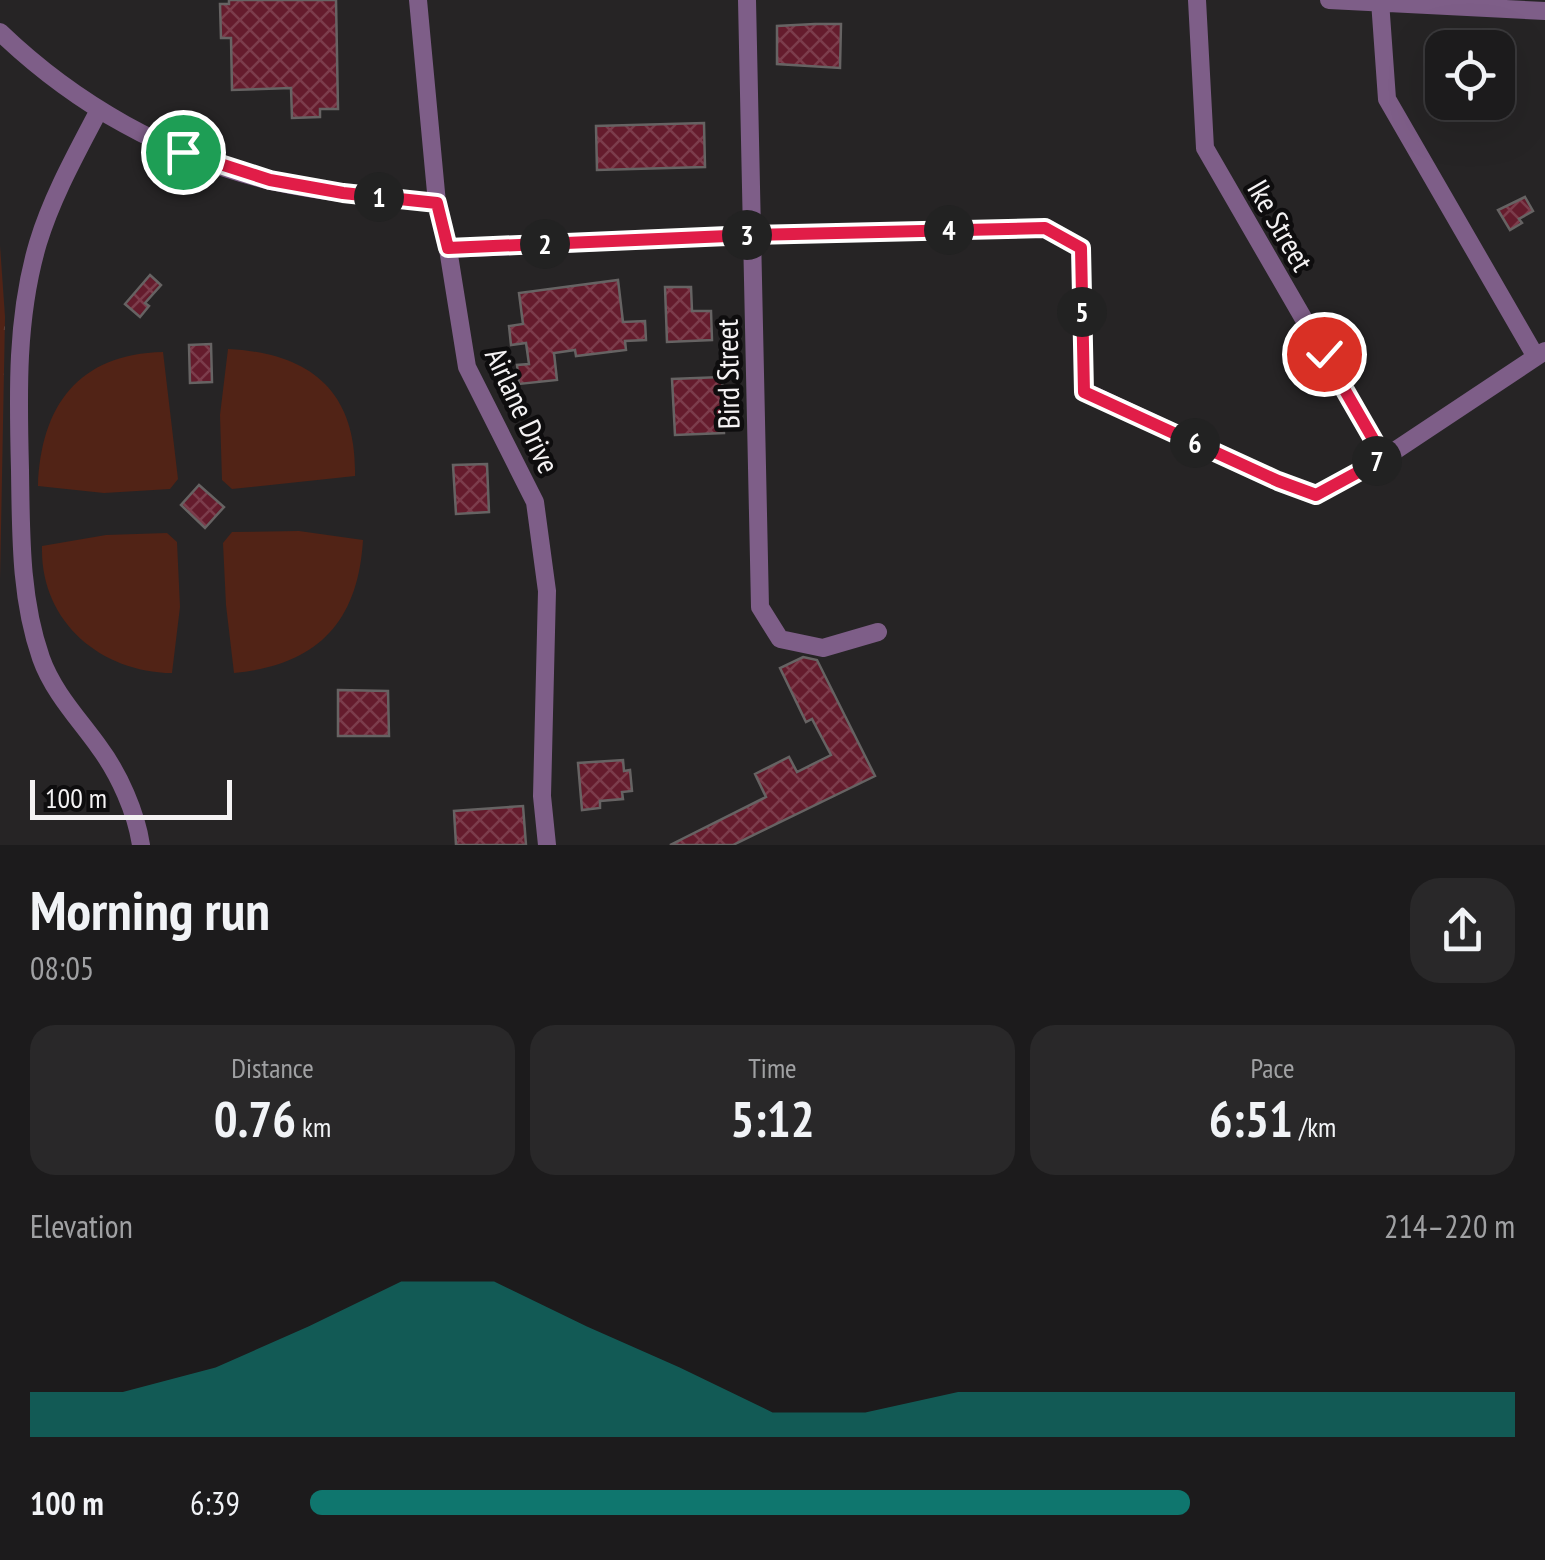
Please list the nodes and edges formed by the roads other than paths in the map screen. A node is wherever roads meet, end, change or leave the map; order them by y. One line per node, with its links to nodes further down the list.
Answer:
1 (418, 0): 9 (street, Airlane Drive)
2 (747, 0): 10 (street, Bird Street)
3 (1197, 0): 13 (street, Ike Street)
4 (1333, 0): 5 (street)
5 (1380, 1): 6 (street); 12 (street)
6 (1545, 11)
7 (0, 32): 8 (street)
8 (98, 112): 9 (street); 15 (street)
9 (437, 203): 11 (street, Airlane Drive)
10 (751, 235): 11 (street); 13 (street); 14 (street, Bird Street)
11 (448, 248): 16 (street, Airlane Drive)
12 (1540, 354): 13 (street)
13 (1384, 458)
14 (878, 632)
15 (141, 845)
16 (548, 845)

